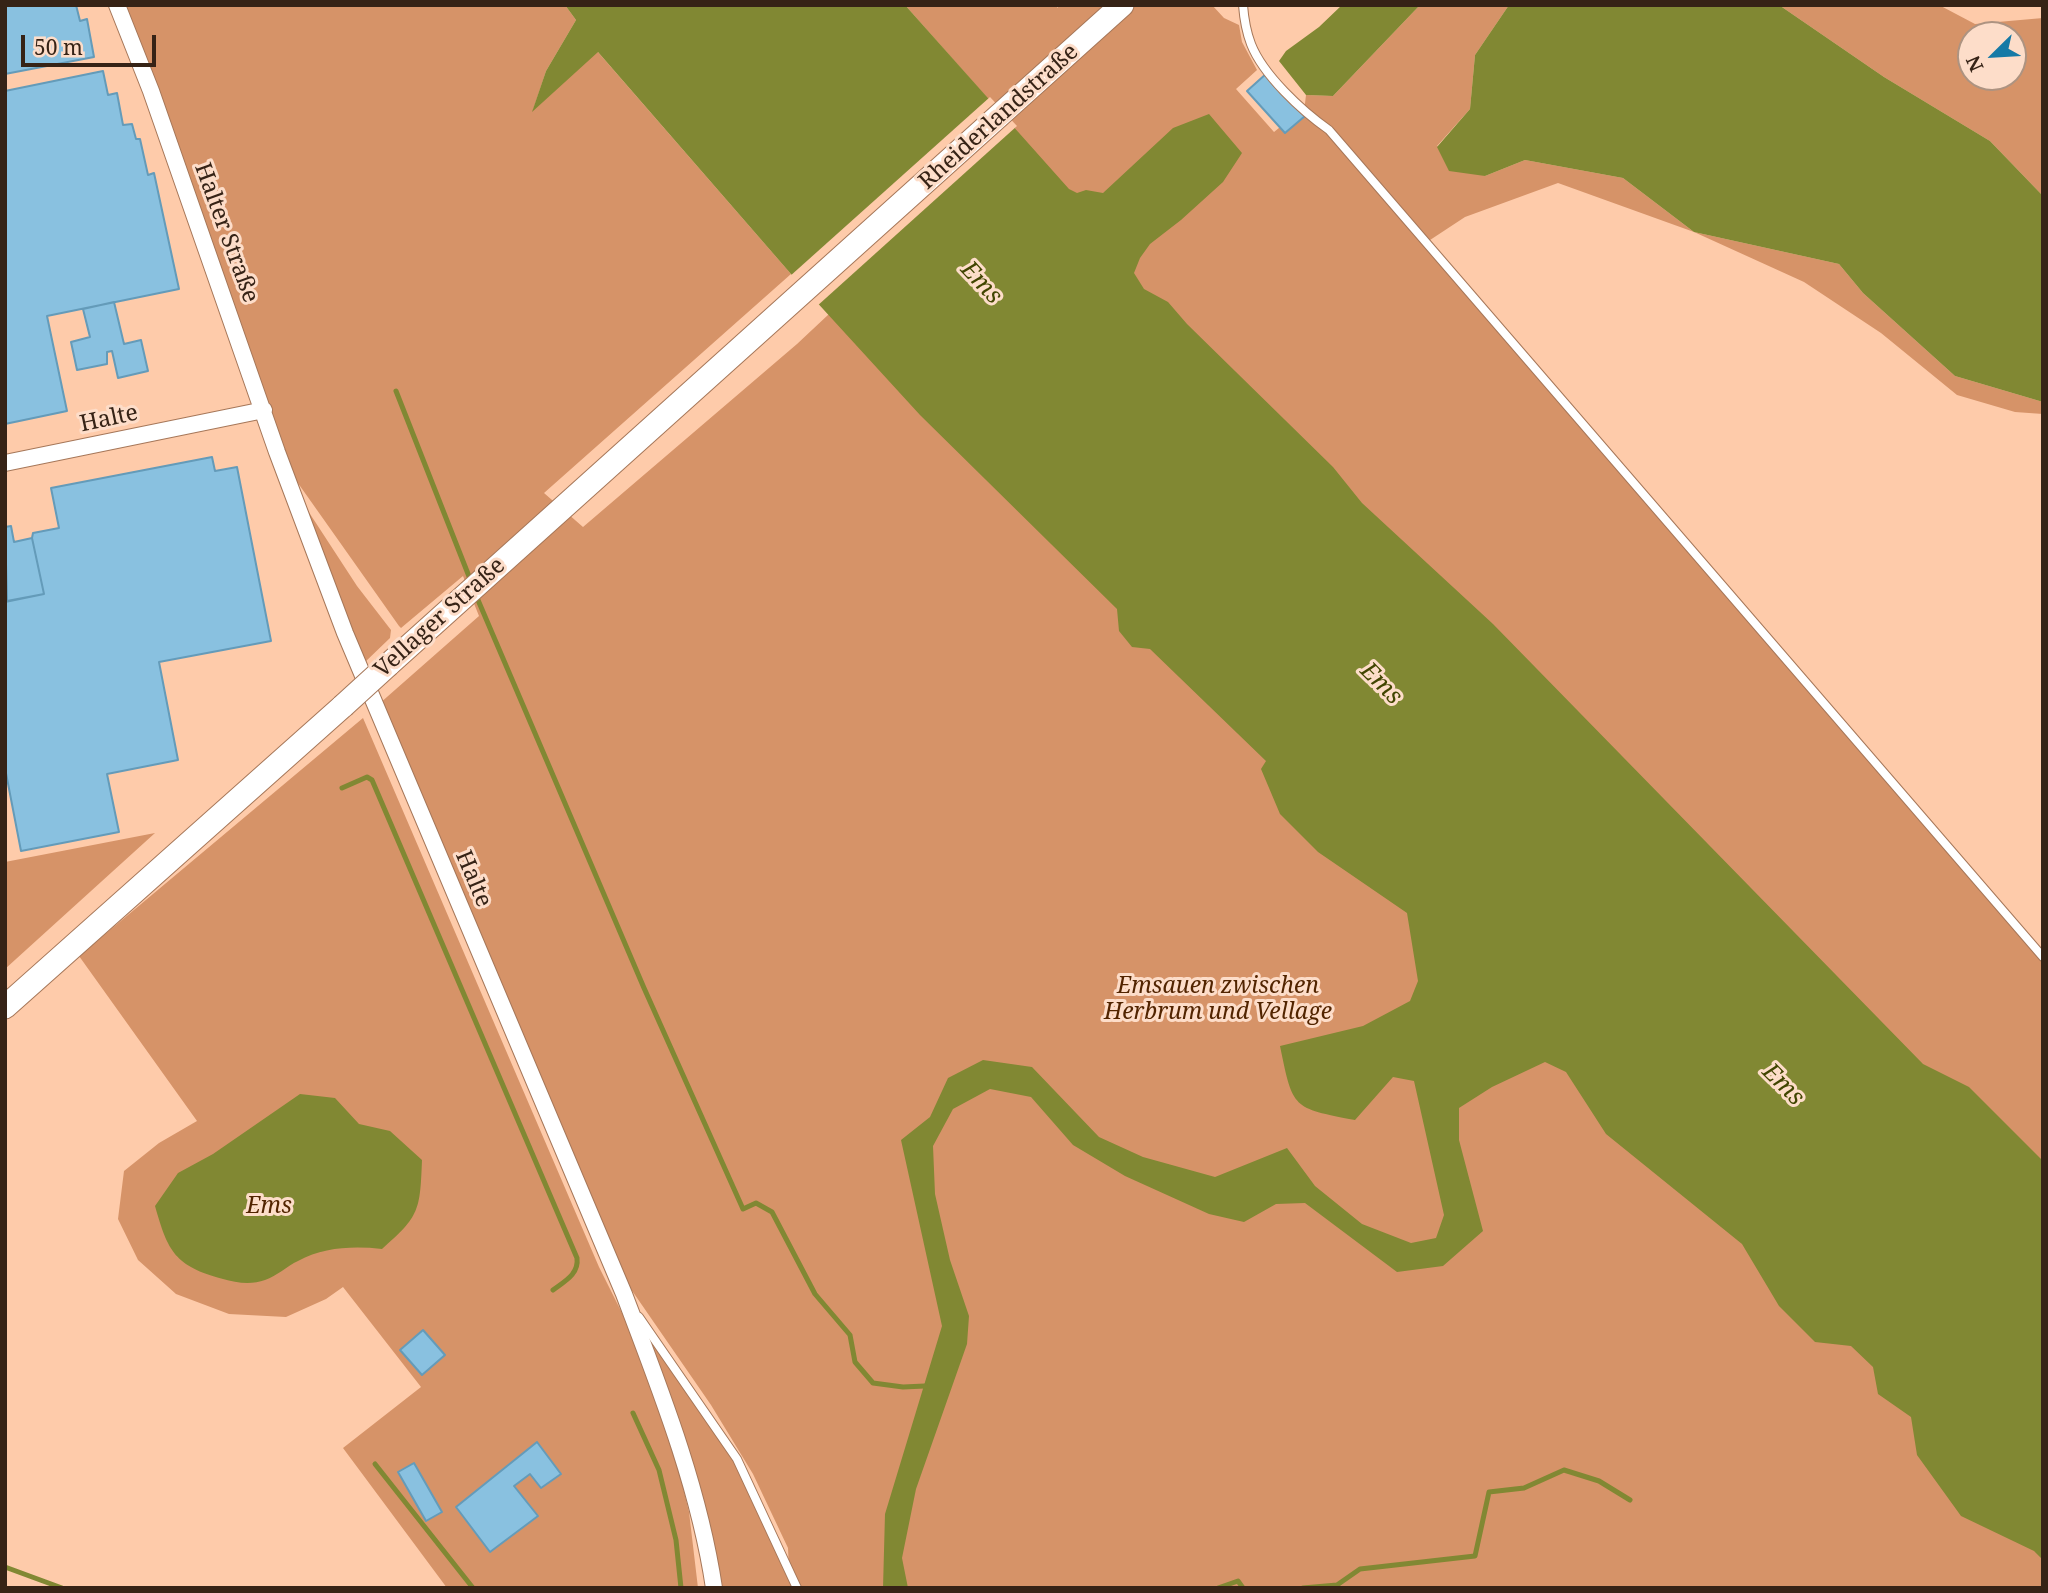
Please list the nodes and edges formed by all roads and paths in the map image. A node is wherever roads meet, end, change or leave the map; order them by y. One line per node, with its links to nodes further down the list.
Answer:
1 (117, 5): 5 (street, Halter Straße)
2 (1122, 5): 4 (main road, Rheiderlandstraße)
3 (1242, 5): 8 (lane)
4 (875, 228): 9 (main road, Vellager Straße, bridge)
5 (264, 410): 6 (street, Halte); 7 (street, Halter Straße)
6 (5, 463)
7 (287, 479): 10 (street, Halte)
8 (2043, 957)
9 (5, 1007)
10 (624, 1294): 11 (street, Halte); 12 (lane)
11 (714, 1588)
12 (797, 1588)

